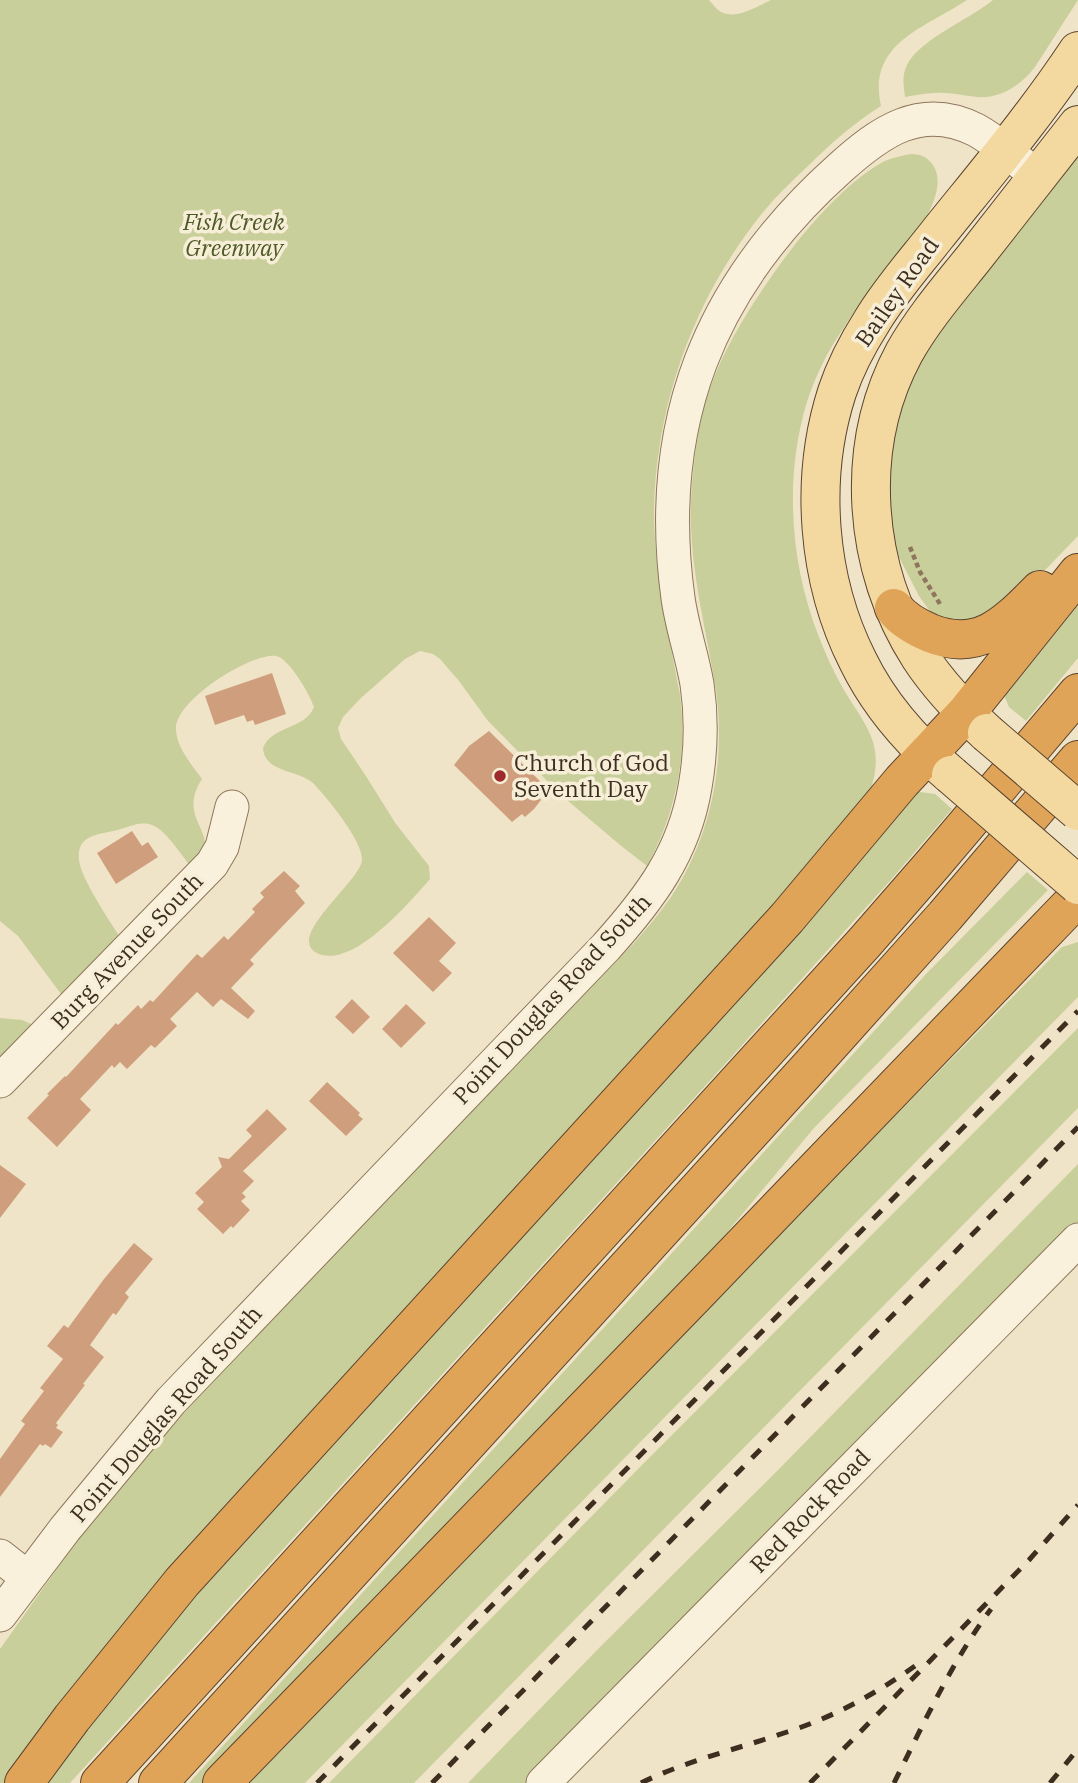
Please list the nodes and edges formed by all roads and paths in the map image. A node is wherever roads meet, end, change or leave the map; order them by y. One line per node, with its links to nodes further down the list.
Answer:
1 (1078, 51): 3 (main road, Bailey Road)
2 (1078, 125): 4 (main road, Bailey Road)
3 (1005, 150): 4 (street, Point Douglas Road South); 13 (main road, Bailey Road); 23 (street, Point Douglas Road South)
4 (1037, 176): 8 (main road, Bailey Road)
5 (907, 541): 9 (path)
6 (1078, 551): 8 (highway)
7 (1078, 573): 11 (highway)
8 (894, 608): 11 (main road, Bailey Road)
9 (942, 608)
10 (1078, 693): 26 (highway)
11 (977, 723): 13 (highway); 16 (main road, Bailey Road, bridge)
12 (1078, 760): 19 (highway)
13 (939, 765): 17 (main road, Bailey Road, bridge); 25 (highway)
14 (1078, 803): 19 (highway)
15 (232, 807): 20 (street, Burg Avenue South)
16 (1078, 811)
17 (1078, 885)
18 (1078, 897): 28 (highway)
19 (807, 1070): 27 (highway)
20 (0, 1081)
21 (1078, 1240): 29 (street, Red Rock Road)
22 (0, 1556): 23 (street)
23 (28, 1578): 24 (street, Point Douglas Road South)
24 (0, 1615)
25 (24, 1783)
26 (100, 1783)
27 (158, 1783)
28 (222, 1783)
29 (543, 1783)

